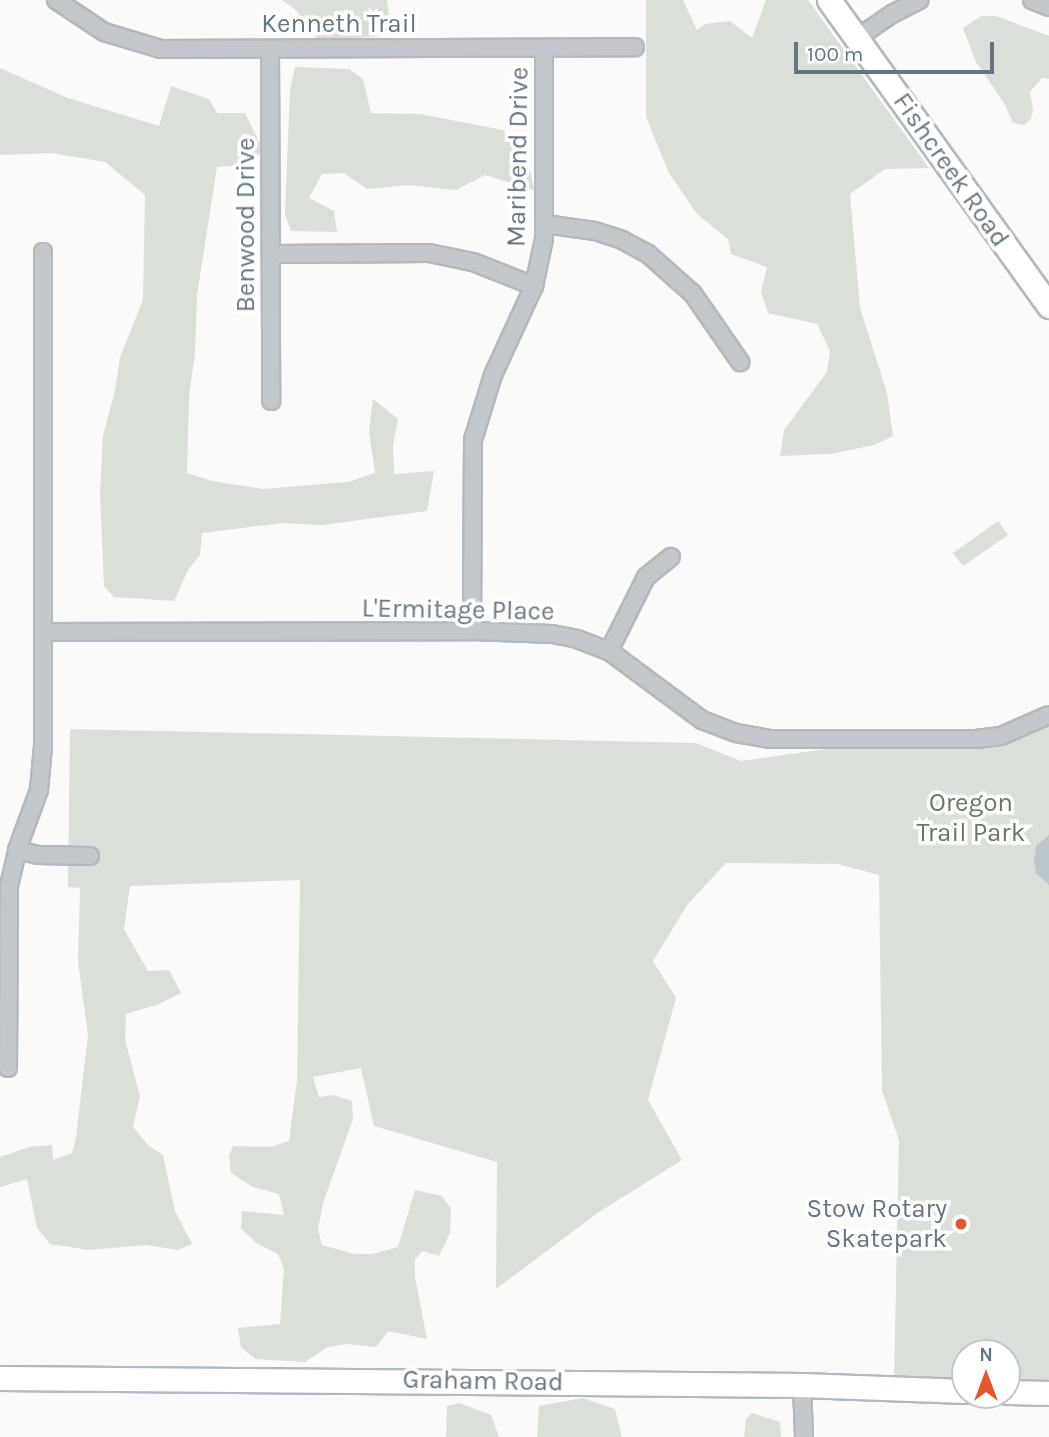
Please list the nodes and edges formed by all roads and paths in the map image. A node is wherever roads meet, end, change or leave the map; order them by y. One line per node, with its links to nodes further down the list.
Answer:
1 (56, 0): 9 (street, Kenneth Trail)
2 (829, 0): 6 (main road, Fishcreek Road)
3 (920, 0): 6 (street)
4 (1032, 0): 5 (street)
5 (1049, 7)
6 (857, 38): 14 (main road, Fishcreek Road)
7 (635, 47): 8 (street, Kenneth Trail)
8 (544, 48): 9 (street, Kenneth Trail); 10 (street, Maribend Drive)
9 (270, 49): 12 (street, Benwood Drive)
10 (545, 224): 13 (street, Maribend Drive); 15 (street)
11 (43, 252): 19 (street)
12 (271, 254): 13 (street); 16 (street, Benwood Drive)
13 (534, 286): 18 (street, Maribend Drive)
14 (1049, 306)
15 (740, 362)
16 (271, 401)
17 (671, 557): 20 (street)
18 (472, 631): 19 (street, L'Ermitage Place); 20 (street, L'Ermitage Place)
19 (43, 632): 22 (street)
20 (609, 651): 21 (street, L'Ermitage Place)
21 (1049, 715)
22 (18, 850): 23 (street); 24 (street)
23 (90, 856)
24 (8, 1068)
25 (0, 1378): 26 (main road, Graham Road)
26 (802, 1385): 27 (main road, Graham Road); 30 (street)
27 (951, 1390)
28 (1021, 1392): 29 (main road)
29 (1049, 1393)
30 (804, 1437)

